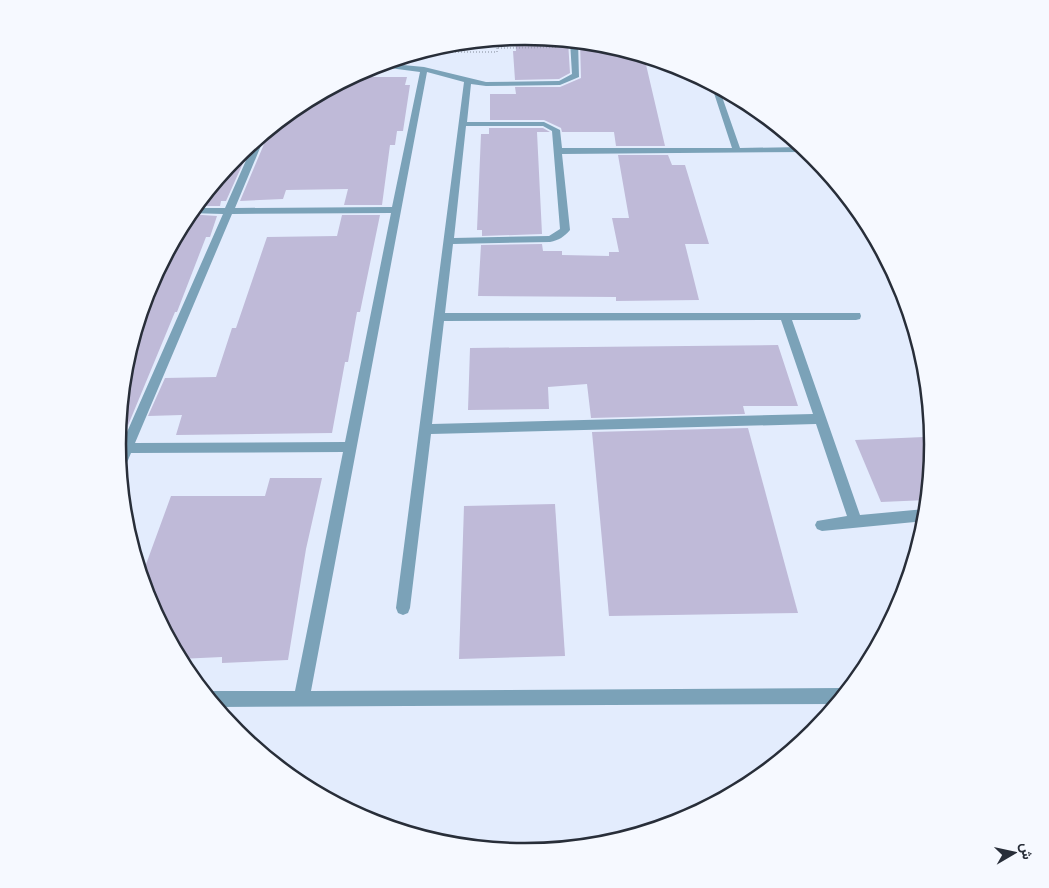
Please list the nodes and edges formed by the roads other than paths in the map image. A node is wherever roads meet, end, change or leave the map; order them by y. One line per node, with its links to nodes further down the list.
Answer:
1 (575, 48): 4 (street)
2 (395, 67): 3 (street)
3 (424, 69): 4 (street); 13 (street)
4 (468, 81): 6 (street)
5 (717, 95): 8 (street)
6 (462, 124): 10 (street); 14 (street)
7 (255, 150): 12 (street)
8 (737, 150): 9 (street); 10 (street)
9 (794, 150)
10 (559, 151): 14 (street)
11 (202, 210): 12 (street)
12 (229, 210): 13 (street); 21 (street)
13 (397, 210): 20 (street)
14 (448, 240): 17 (street)
15 (785, 316): 16 (street); 17 (street); 18 (street)
16 (856, 316)
17 (439, 317): 19 (street)
18 (820, 419): 19 (street); 23 (street)
19 (425, 429): 25 (street)
20 (350, 447): 21 (street); 28 (street)
21 (126, 448)
22 (917, 516): 23 (street)
23 (856, 522): 24 (street)
24 (822, 525)
25 (403, 608)
26 (833, 696): 28 (street)
27 (218, 699): 28 (street)
28 (301, 699)

